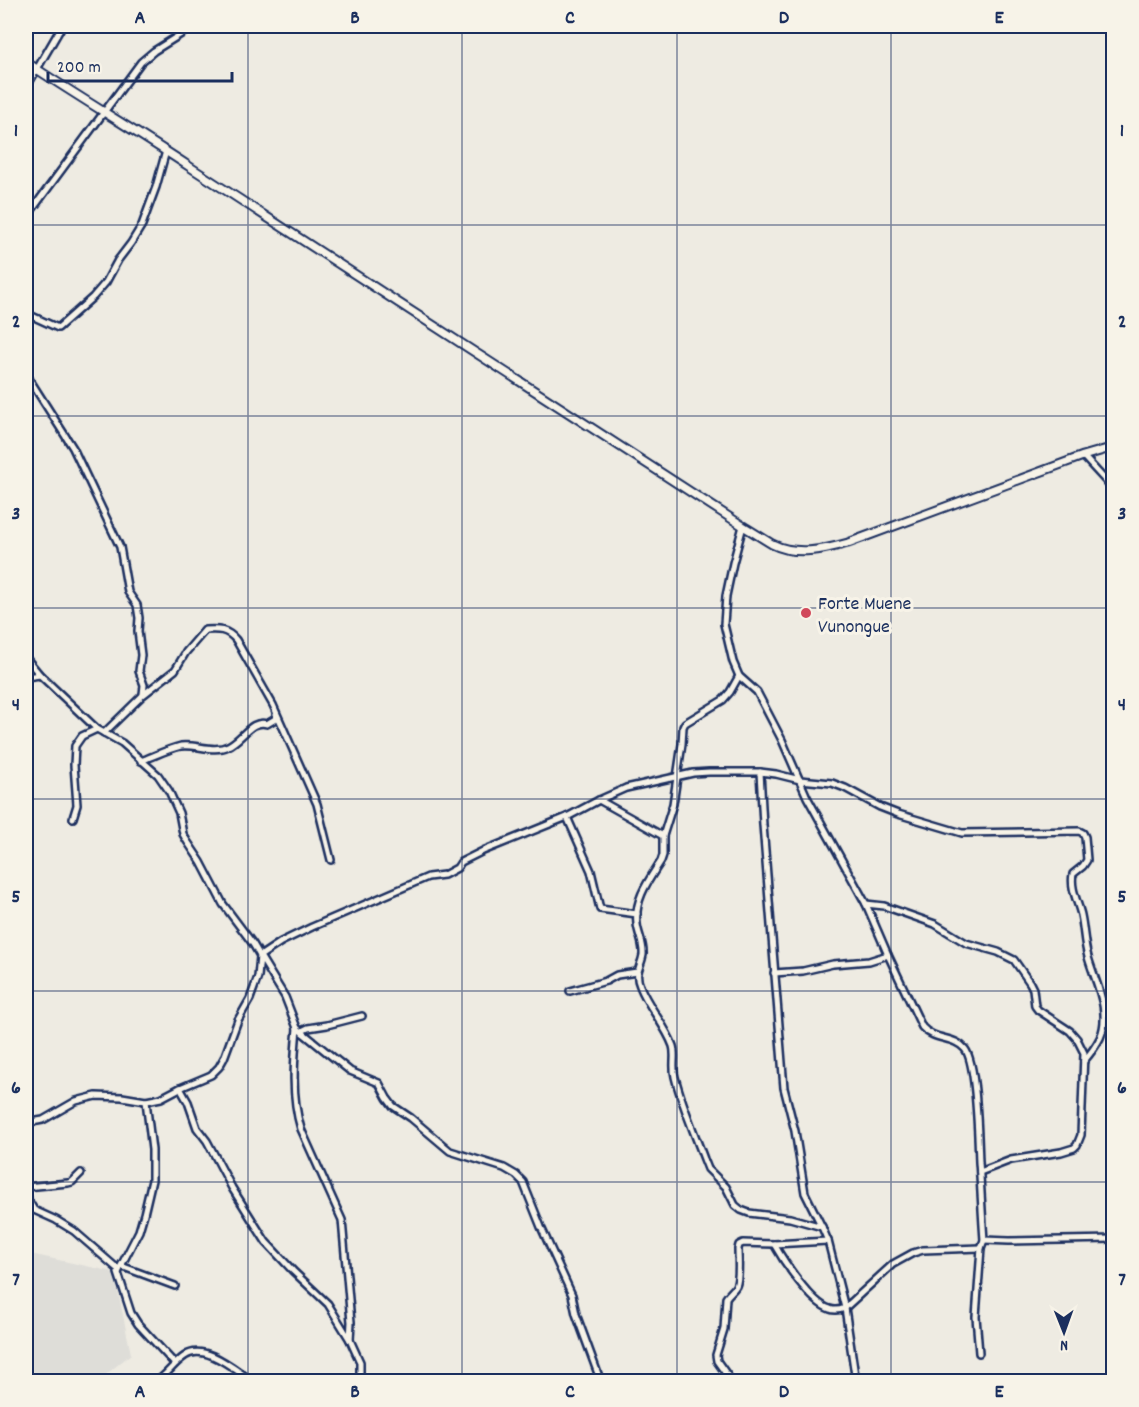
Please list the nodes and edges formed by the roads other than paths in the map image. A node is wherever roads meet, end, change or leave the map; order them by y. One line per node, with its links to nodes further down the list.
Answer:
1 (62, 26): 4 (street)
2 (194, 26): 6 (street)
3 (26, 62): 4 (street)
4 (37, 70): 5 (street); 6 (street)
5 (26, 88)
6 (103, 112): 7 (street); 8 (street)
7 (166, 151): 9 (street); 14 (street)
8 (26, 218)
9 (26, 314)
10 (26, 374): 19 (street)
11 (1113, 447): 12 (street)
12 (1083, 456): 13 (street); 14 (street)
13 (1113, 507)
14 (743, 526): 17 (street)
15 (26, 658): 16 (street)
16 (40, 675): 18 (street); 21 (street)
17 (739, 675): 25 (street); 26 (street)
18 (26, 677)
19 (143, 695): 20 (street); 22 (street)
20 (276, 713): 23 (street); 31 (street)
21 (97, 729): 22 (street); 29 (street)
22 (104, 733): 23 (street)
23 (141, 761): 35 (street)
24 (760, 772): 25 (street); 26 (street); 37 (street)
25 (677, 776): 27 (street); 30 (street)
26 (800, 780): 32 (street); 42 (street)
27 (599, 800): 28 (street); 30 (street)
28 (567, 817): 33 (street); 35 (street)
29 (73, 818)
30 (663, 836): 33 (street)
31 (332, 860)
32 (866, 904): 34 (street); 42 (street)
33 (637, 914): 36 (street)
34 (888, 955): 37 (street); 46 (street)
35 (260, 956): 40 (street); 43 (street)
36 (637, 972): 38 (street); 49 (street)
37 (774, 973): 49 (street)
38 (570, 991)
39 (362, 1016): 41 (street)
40 (297, 1028): 41 (street); 58 (street)
41 (303, 1033): 64 (street)
42 (1084, 1061): 46 (street)
43 (180, 1088): 44 (street); 58 (street)
44 (146, 1101): 45 (street); 55 (street)
45 (26, 1123)
46 (980, 1172): 51 (street)
47 (81, 1173): 48 (street)
48 (26, 1188): 55 (street)
49 (822, 1227): 52 (street)
50 (1113, 1239): 51 (street)
51 (984, 1240): 54 (street)
52 (828, 1241): 53 (street); 57 (street)
53 (774, 1244): 57 (street); 65 (street)
54 (981, 1248): 57 (street); 59 (street)
55 (120, 1268): 56 (street); 60 (street)
56 (175, 1286)
57 (845, 1308): 66 (street)
58 (350, 1340): 63 (street)
59 (980, 1353)
60 (175, 1364): 61 (street); 62 (street)
61 (249, 1380)
62 (156, 1382)
63 (360, 1382)
64 (601, 1382)
65 (732, 1382)
66 (856, 1382)

